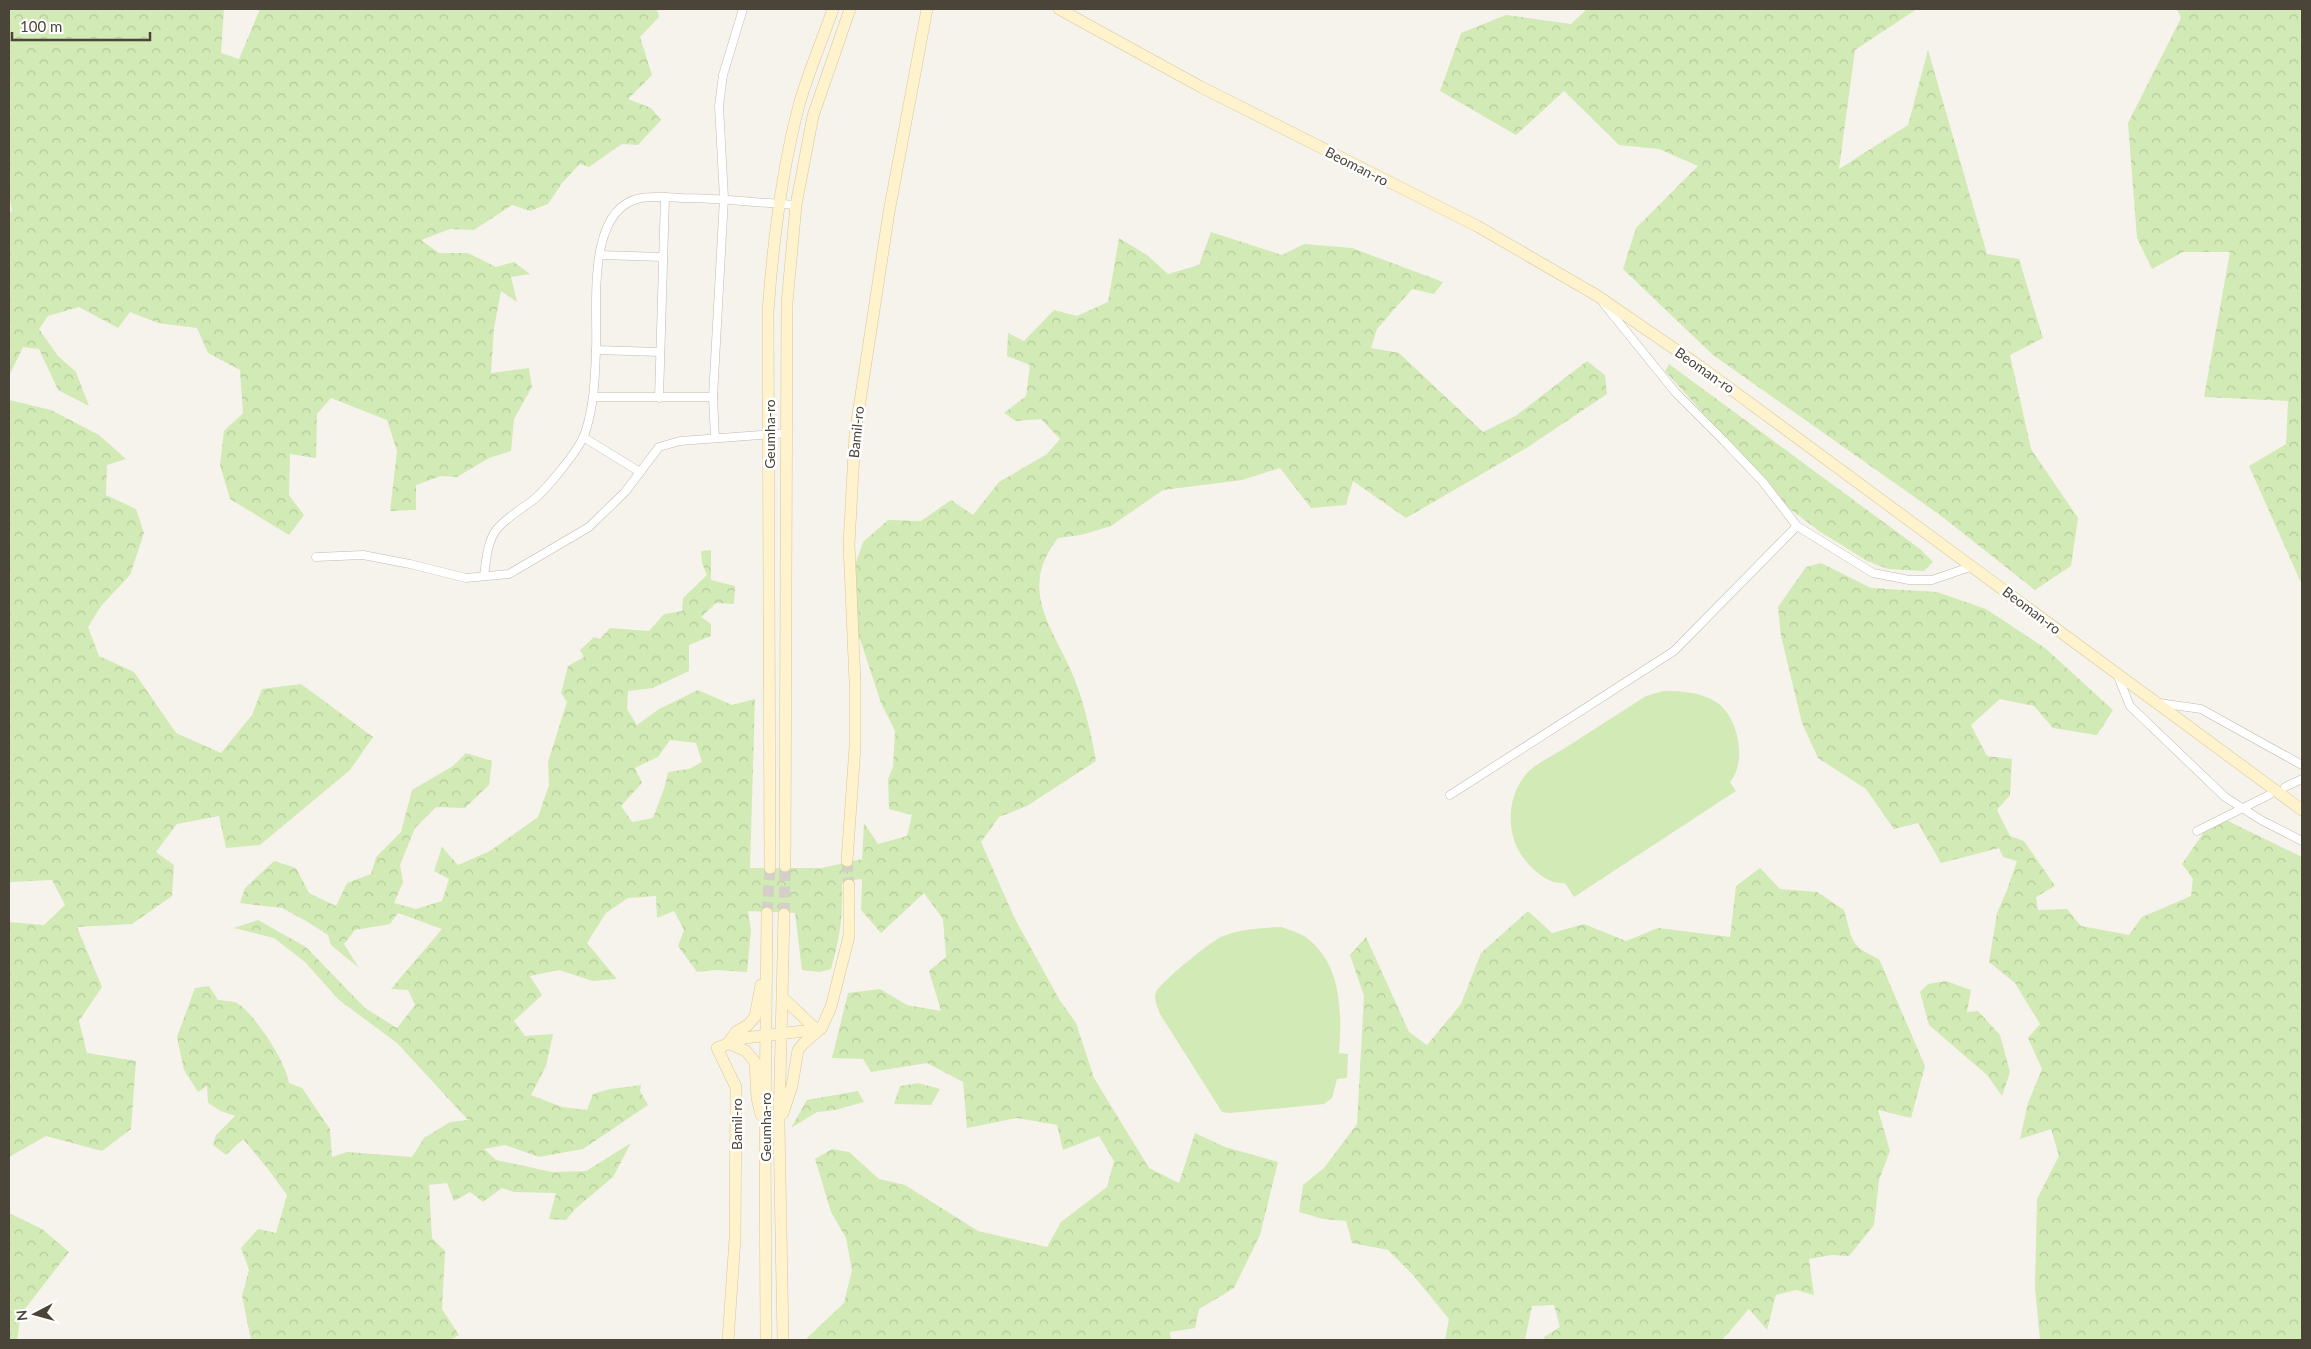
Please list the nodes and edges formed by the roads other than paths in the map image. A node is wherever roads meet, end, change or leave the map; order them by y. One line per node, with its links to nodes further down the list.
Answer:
1 (743, 9): 7 (street)
2 (833, 9): 8 (main road, Geumha-ro)
3 (850, 9): 9 (main road, Geumha-ro)
4 (927, 9): 38 (main road, Bamil-ro)
5 (1059, 9): 12 (main road, Beoman-ro)
6 (665, 197): 7 (street); 10 (street); 11 (street)
7 (724, 198): 8 (street); 17 (street)
8 (779, 204): 9 (street); 18 (main road, Geumha-ro)
9 (796, 205): 19 (main road, Geumha-ro)
10 (600, 255): 11 (street); 13 (street)
11 (663, 257): 14 (street)
12 (1596, 294): 23 (street); 25 (main road, Beoman-ro)
13 (596, 350): 14 (street); 15 (street)
14 (660, 352): 16 (street)
15 (593, 397): 16 (street); 20 (street)
16 (659, 398): 17 (street)
17 (714, 398): 21 (street)
18 (769, 433): 19 (street); 21 (street); 40 (main road, Geumha-ro)
19 (787, 433): 39 (main road, Geumha-ro)
20 (583, 437): 22 (street); 26 (street)
21 (715, 438): 22 (street)
22 (640, 472): 26 (street)
23 (1797, 526): 25 (street); 32 (street)
24 (316, 557): 26 (street)
25 (1973, 566): 27 (main road, Beoman-ro)
26 (484, 576)
27 (2116, 672): 28 (main road, Beoman-ro); 34 (street)
28 (2157, 703): 29 (street); 35 (main road, Beoman-ro)
29 (2302, 765)
30 (2302, 779): 31 (street)
31 (2286, 787)
32 (1450, 795)
33 (2269, 795): 34 (street)
34 (2241, 808): 36 (street); 37 (street)
35 (2302, 810)
36 (2197, 830)
37 (2302, 840)
38 (847, 861)
39 (785, 866)
40 (770, 868)
41 (849, 885): 46 (main road)
42 (767, 914): 44 (main road, Geumha-ro)
43 (784, 914): 45 (main road, Geumha-ro)
44 (767, 957): 48 (main road, Geumha-ro); 49 (main road)
45 (783, 998): 46 (main road); 47 (main road, Geumha-ro)
46 (818, 1031): 47 (main road); 50 (main road)
47 (781, 1036): 48 (main road); 50 (main road, Geumha-ro)
48 (765, 1038): 49 (main road); 51 (main road, Geumha-ro)
49 (728, 1043): 51 (main road); 52 (main road, Bamil-ro)
50 (779, 1124): 54 (main road, Geumha-ro)
51 (765, 1128): 53 (main road, Geumha-ro)
52 (728, 1340)
53 (766, 1340)
54 (783, 1340)

